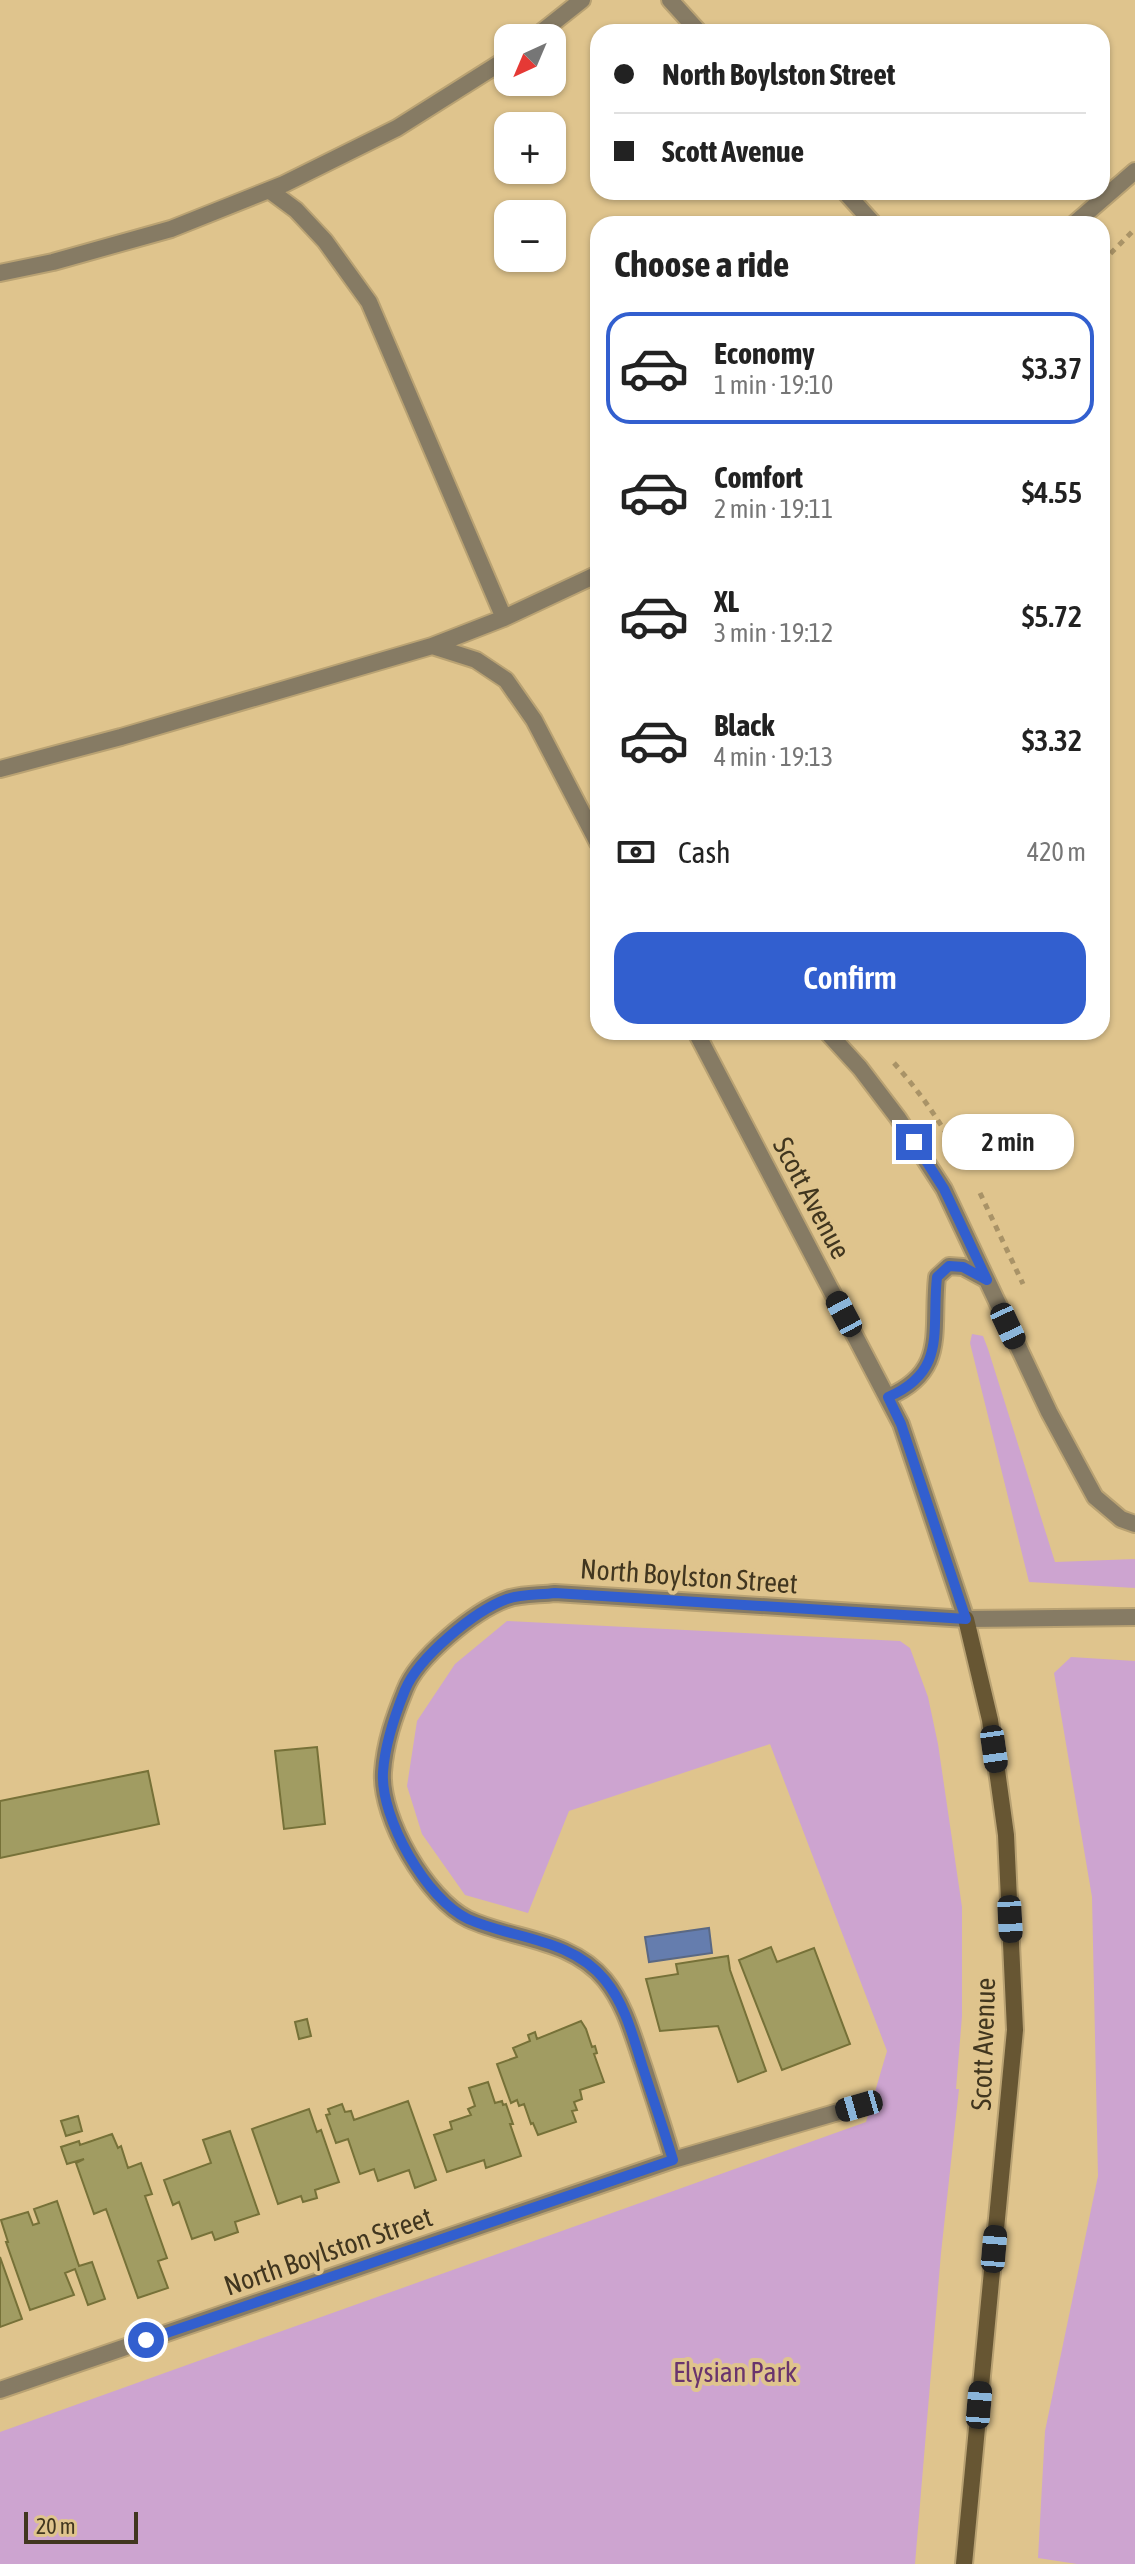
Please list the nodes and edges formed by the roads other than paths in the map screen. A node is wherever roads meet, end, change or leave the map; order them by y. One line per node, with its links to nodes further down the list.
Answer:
1 (582, 0): 3 (street)
2 (670, 0): 4 (street)
3 (552, 24)
4 (692, 24)
5 (494, 67): 7 (street)
6 (1135, 171): 8 (street)
7 (269, 190): 13 (street); 15 (street)
8 (1110, 193)
9 (852, 200): 11 (street)
10 (1102, 200): 12 (street)
11 (867, 216)
12 (1083, 216)
13 (0, 273)
14 (590, 578): 15 (street)
15 (504, 618): 16 (street)
16 (432, 646): 17 (street); 18 (street)
17 (0, 769)
18 (590, 828)
19 (700, 1040): 22 (street, Scott Avenue)
20 (834, 1040): 21 (street)
21 (987, 1280): 22 (street); 23 (street)
22 (888, 1397): 25 (street, Scott Avenue)
23 (1135, 1524)
24 (1135, 1617): 25 (street, North Boylston Street)
25 (966, 1619): 27 (street, North Boylston Street); 29 (street, Scott Avenue)
26 (859, 2106): 27 (street, North Boylston Street)
27 (673, 2160): 28 (street, North Boylston Street)
28 (0, 2390)
29 (964, 2564)

